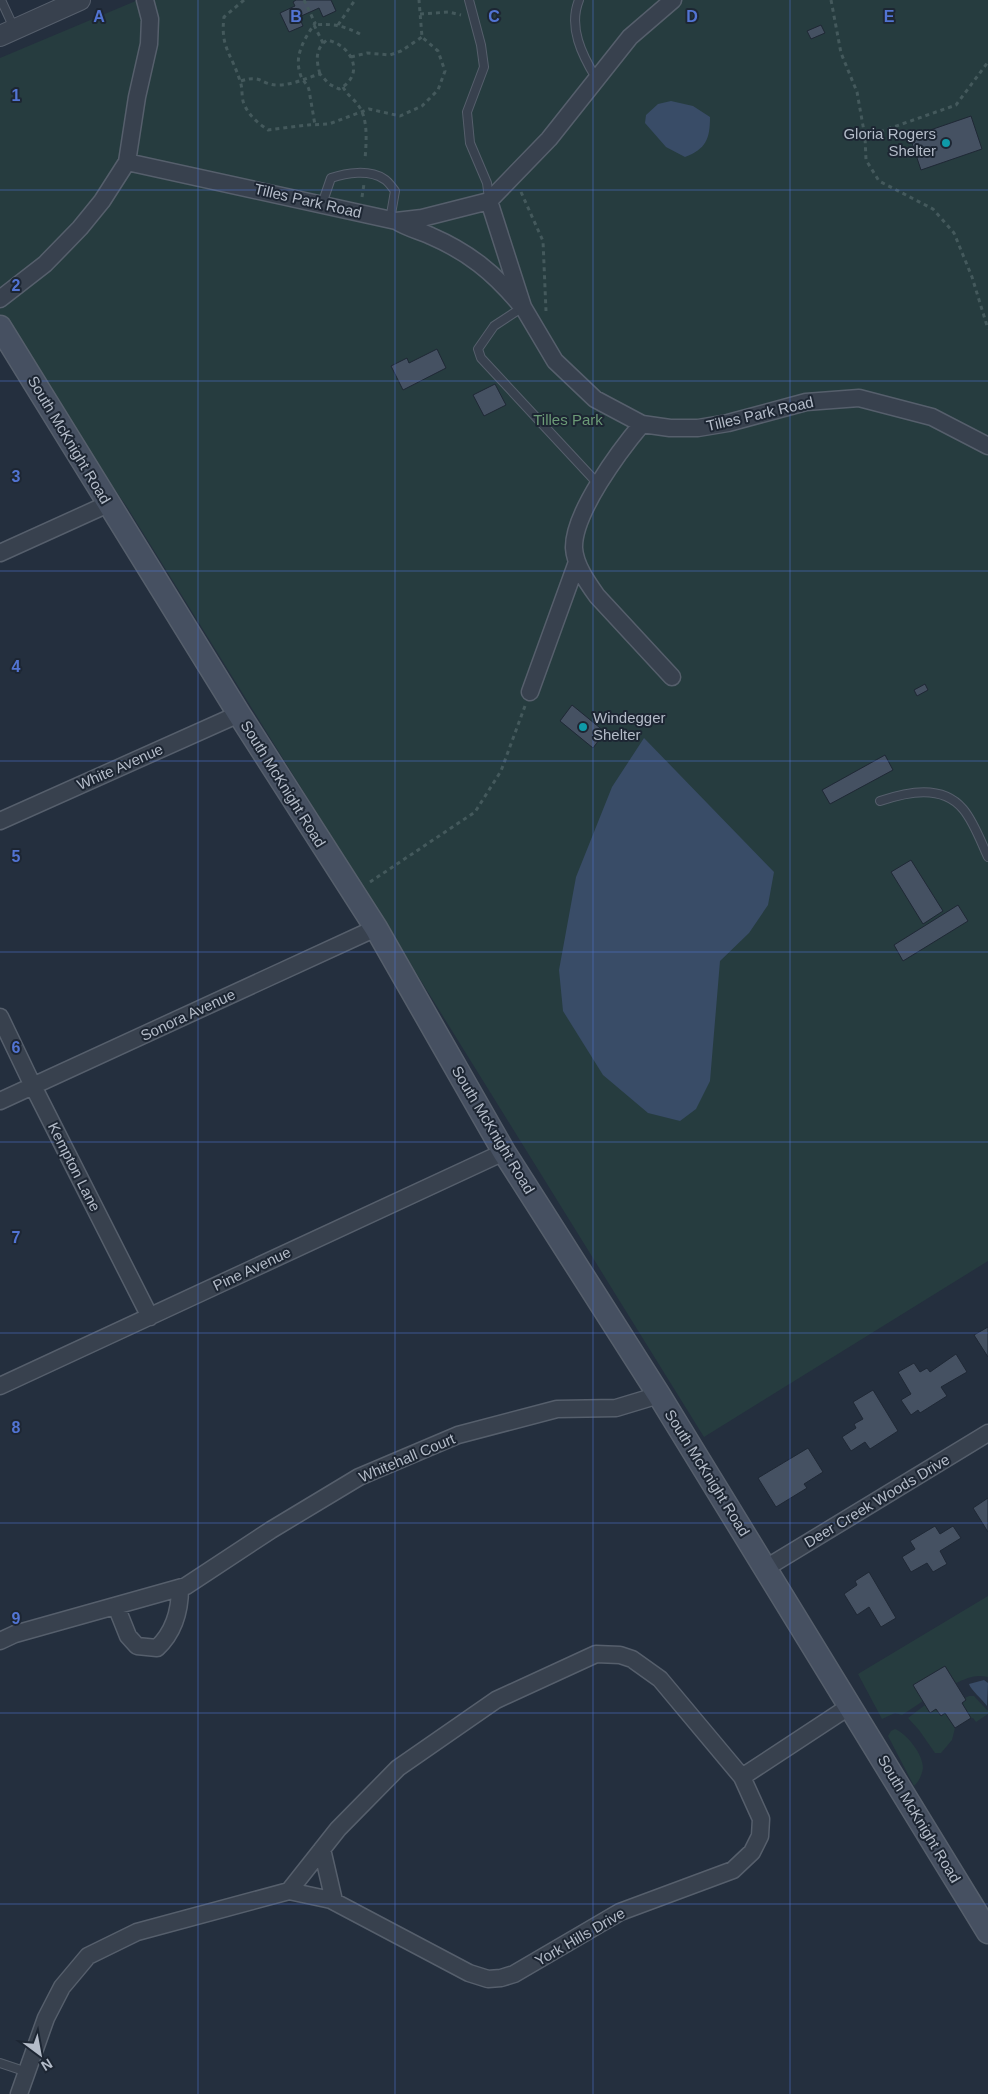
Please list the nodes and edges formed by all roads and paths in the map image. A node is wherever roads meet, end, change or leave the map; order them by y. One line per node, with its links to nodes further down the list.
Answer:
1 (1, 0): 16 (lane)
2 (80, 0): 16 (street)
3 (145, 0): 30 (street)
4 (244, 0): 25 (path)
5 (304, 0): 14 (path)
6 (355, 0): 15 (path)
7 (419, 0): 12 (path)
8 (469, 0): 13 (lane, Tilles Park Road)
9 (580, 0): 23 (lane)
10 (673, 0): 23 (street)
11 (831, 0): 29 (path)
12 (420, 14): 13 (path); 18 (path)
13 (473, 14): 32 (lane, Tilles Park Road)
14 (314, 25): 15 (path); 19 (path); 24 (path)
15 (338, 25): 17 (path)
16 (7, 33)
17 (360, 34)
18 (422, 37): 20 (path); 27 (path)
19 (323, 43): 20 (path); 22 (path)
20 (351, 57): 26 (path)
21 (988, 62): 29 (path)
22 (320, 74): 24 (path); 26 (path)
23 (596, 78): 31 (street)
24 (302, 80): 25 (path); 28 (path)
25 (241, 81): 28 (path)
26 (343, 87): 27 (path)
27 (362, 112): 28 (path)
28 (315, 125)
29 (866, 137): 39 (path)
30 (127, 162): 33 (street, Tilles Park Road); 35 (street)
31 (510, 179): 32 (street); 37 (path)
32 (489, 201): 34 (street, Tilles Park Road); 36 (street, Tilles Park Road)
33 (322, 204): 34 (street, Tilles Park Road); 34 (lane)
34 (393, 221): 36 (street)
35 (0, 299)
36 (523, 307): 40 (street, Tilles Park Road); 42 (lane)
37 (547, 313)
38 (0, 327): 43 (main road, South McKnight Road)
39 (988, 329)
40 (642, 424): 41 (street, Tilles Park Road); 42 (street)
41 (988, 446)
42 (599, 485): 45 (street)
43 (108, 504): 44 (street); 48 (main road, South McKnight Road)
44 (0, 553)
45 (577, 562): 46 (street); 47 (street)
46 (672, 677)
47 (530, 692): 52 (path)
48 (239, 714): 50 (street, White Avenue); 52 (main road, South McKnight Road)
49 (880, 801): 51 (lane)
50 (0, 820)
51 (988, 857)
52 (353, 894): 53 (main road, South McKnight Road)
53 (376, 928): 55 (street, Sonora Avenue); 57 (main road, South McKnight Road)
54 (0, 1017): 55 (street, Kempton Lane)
55 (33, 1086): 56 (street, Sonora Avenue); 58 (street, Kempton Lane)
56 (0, 1101)
57 (504, 1152): 58 (street, Pine Avenue); 60 (main road, South McKnight Road)
58 (150, 1317): 59 (street, Pine Avenue)
59 (0, 1386)
60 (659, 1395): 62 (main road, South McKnight Road); 63 (street, Whitehall Court)
61 (988, 1433): 62 (street, Deer Creek Woods Drive)
62 (766, 1568): 66 (main road, South McKnight Road)
63 (180, 1588): 64 (street, Whitehall Court); 64 (street)
64 (116, 1606): 65 (street, Whitehall Court)
65 (0, 1641)
66 (850, 1706): 67 (street); 71 (main road, South McKnight Road)
67 (742, 1777): 68 (street, York Hills Drive); 70 (street, York Hills Drive)
68 (322, 1849): 69 (street, York Hills Drive); 70 (street)
69 (289, 1891): 70 (street, York Hills Drive); 73 (street, York Hills Drive)
70 (334, 1901)
71 (988, 1932)
72 (0, 2063): 73 (lane)
73 (27, 2072): 74 (street, York Hills Drive)
74 (19, 2094)

